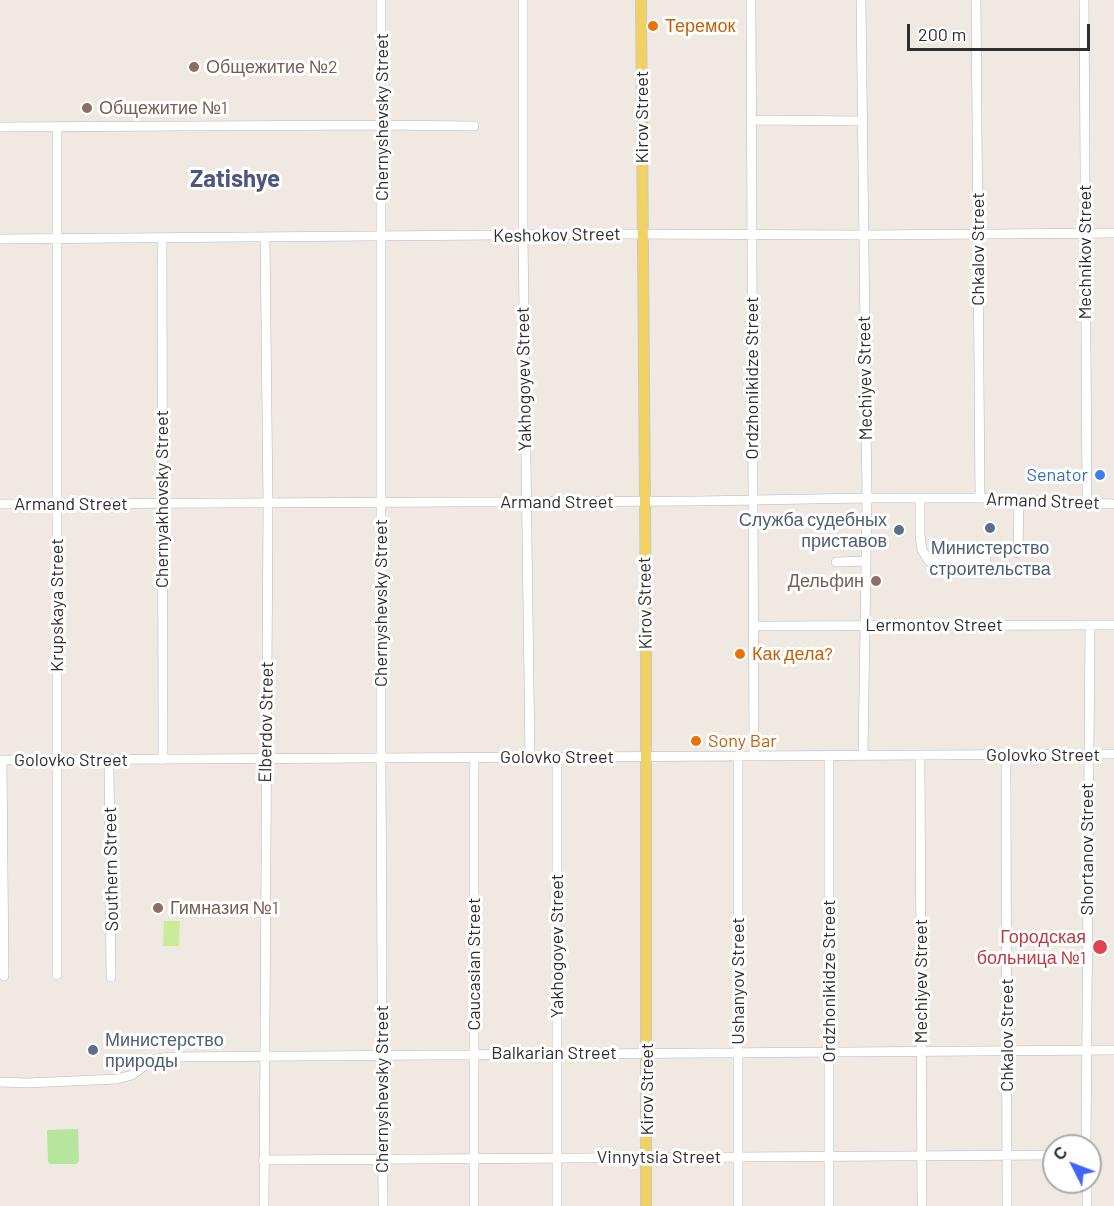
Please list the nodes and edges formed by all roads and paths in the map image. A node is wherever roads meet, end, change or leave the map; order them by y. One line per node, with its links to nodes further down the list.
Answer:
1 (381, 0): 10 (street, Chernyshevsky Street)
2 (524, 0): 20 (street, Yakhogoyev Street)
3 (641, 0): 17 (main road, Kirov Street)
4 (751, 0): 8 (street, Ordzhonikidze Street)
5 (861, 0): 9 (street, Mechiyev Street)
6 (976, 0): 14 (street, Chkalov Street)
7 (1083, 0): 15 (street, Mechnikov Street)
8 (751, 120): 9 (street); 18 (street, Ordzhonikidze Street)
9 (863, 121): 19 (street, Mechiyev Street)
10 (381, 125): 11 (street); 13 (street); 22 (street, Chernyshevsky Street)
11 (474, 126)
12 (0, 127): 13 (street)
13 (57, 127): 25 (street, Krupskaya Street)
14 (978, 232): 15 (street, Keshokov Street); 19 (street, Keshokov Street); 28 (street, Chkalov Street)
15 (1086, 233): 16 (street, Keshokov Street); 37 (street, Mechnikov Street)
16 (1114, 233)
17 (642, 234): 18 (street, Keshokov Street); 20 (street, Keshokov Street); 31 (main road, Kirov Street)
18 (752, 234): 19 (street, Keshokov Street); 29 (street, Ordzhonikidze Street)
19 (864, 235): 26 (street, Mechiyev Street)
20 (523, 236): 22 (street, Keshokov Street); 32 (street, Yakhogoyev Street)
21 (266, 237): 22 (street, Keshokov Street); 23 (street, Keshokov Street); 35 (street, Elberdov Street)
22 (382, 237): 36 (street, Chernyshevsky Street)
23 (162, 238): 25 (street, Keshokov Street); 34 (street, Chernyakhovsky Street)
24 (0, 239): 25 (street, Keshokov Street)
25 (57, 239): 33 (street, Krupskaya Street)
26 (867, 498): 27 (street, Armand Street); 29 (street, Armand Street); 42 (street, Mechiyev Street)
27 (920, 498): 28 (street, Armand Street); 41 (street)
28 (980, 498): 30 (street, Armand Street)
29 (753, 500): 31 (street, Armand Street); 47 (street, Ordzhonikidze Street)
30 (1019, 500): 37 (street, Armand Street); 40 (street)
31 (644, 501): 32 (street, Armand Street); 57 (main road, Kirov Street)
32 (526, 502): 36 (street, Armand Street); 60 (street, Yakhogoyev Street)
33 (57, 503): 34 (street, Armand Street); 38 (street, Armand Street); 63 (street, Krupskaya Street)
34 (162, 503): 35 (street, Armand Street); 65 (street, Chernyakhovsky Street)
35 (268, 503): 36 (street, Armand Street); 61 (street, Elberdov Street)
36 (382, 503): 58 (street, Chernyshevsky Street)
37 (1087, 503): 39 (street, Armand Street)
38 (0, 504)
39 (1114, 504)
40 (1018, 553)
41 (986, 560)
42 (865, 561): 43 (street); 44 (street, Mechiyev Street)
43 (836, 562)
44 (864, 625): 45 (street, Lermontov Street); 47 (street, Lermontov Street); 49 (street, Mechiyev Street)
45 (1089, 625): 46 (street, Lermontov Street); 52 (street, Shortanov Street)
46 (1114, 625)
47 (753, 626): 54 (street, Ordzhonikidze Street)
48 (1114, 754): 52 (street, Golovko Street)
49 (862, 755): 50 (street, Golovko Street); 55 (street, Golovko Street)
50 (920, 755): 51 (street, Golovko Street); 75 (street, Mechiyev Street)
51 (1006, 755): 52 (street, Golovko Street); 71 (street, Chkalov Street)
52 (1088, 755): 69 (street, Shortanov Street)
53 (738, 756): 54 (street, Golovko Street); 57 (street, Golovko Street); 73 (street, Ushanyov Street)
54 (754, 756): 55 (street, Golovko Street)
55 (829, 756): 74 (street, Ordzhonikidze Street)
56 (556, 757): 57 (street, Golovko Street); 60 (street, Golovko Street); 76 (street, Yakhogoyev Street)
57 (646, 757): 72 (main road, Kirov Street)
58 (381, 758): 59 (street, Golovko Street); 61 (street, Golovko Street); 79 (street, Chernyshevsky Street)
59 (474, 758): 60 (street, Golovko Street); 77 (street, Caucasian Street)
60 (530, 758)
61 (267, 759): 65 (street, Golovko Street); 78 (street, Elberdov Street)
62 (1, 760): 63 (street, Golovko Street); 67 (street)
63 (57, 760): 64 (street, Golovko Street); 66 (street, Krupskaya Street)
64 (109, 760): 65 (street, Golovko Street); 68 (street, Southern Street)
65 (163, 760)
66 (57, 975)
67 (4, 976)
68 (111, 977)
69 (1086, 1050): 70 (street, Balkarian Street); 71 (street, Balkarian Street); 81 (street, Shortanov Street)
70 (1114, 1050)
71 (1007, 1051): 75 (street, Balkarian Street); 84 (street, Chkalov Street)
72 (646, 1052): 73 (street, Balkarian Street); 76 (street, Balkarian Street); 83 (main road, Kirov Street)
73 (738, 1052): 74 (street, Balkarian Street); 85 (street, Ushanyov Street)
74 (829, 1052): 75 (street, Balkarian Street); 86 (street, Ordzhonikidze Street)
75 (921, 1052): 87 (street, Mechiyev Street)
76 (557, 1053): 77 (street, Balkarian Street); 88 (street, Yakhogoyev Street)
77 (474, 1054): 79 (street, Balkarian Street); 89 (street, Caucasian Street)
78 (265, 1055): 79 (street, Balkarian Street); 80 (street, Balkarian Street); 90 (street, Elberdov Street)
79 (382, 1055): 91 (street, Chernyshevsky Street)
80 (0, 1082)
81 (1086, 1134)
82 (1042, 1155): 84 (street, Vinnytsia Street)
83 (647, 1156): 85 (street, Vinnytsia Street); 88 (street, Vinnytsia Street); 96 (main road, Kirov Street)
84 (1007, 1156): 87 (street, Vinnytsia Street); 100 (street, Chkalov Street)
85 (738, 1157): 86 (street, Vinnytsia Street); 97 (street, Ushanyov Street)
86 (829, 1157): 87 (street, Vinnytsia Street); 98 (street, Ordzhonikidze Street)
87 (922, 1157): 99 (street, Mechiyev Street)
88 (557, 1158): 89 (street, Vinnytsia Street); 95 (street, Yakhogoyev Street)
89 (473, 1159): 91 (street, Vinnytsia Street); 94 (street, Caucasian Street)
90 (263, 1160): 91 (street, Vinnytsia Street); 92 (street, Elberdov Street)
91 (382, 1160): 93 (street, Chernyshevsky Street)
92 (264, 1206)
93 (382, 1206)
94 (474, 1206)
95 (557, 1206)
96 (646, 1206)
97 (738, 1206)
98 (829, 1206)
99 (922, 1206)
100 (1007, 1206)

